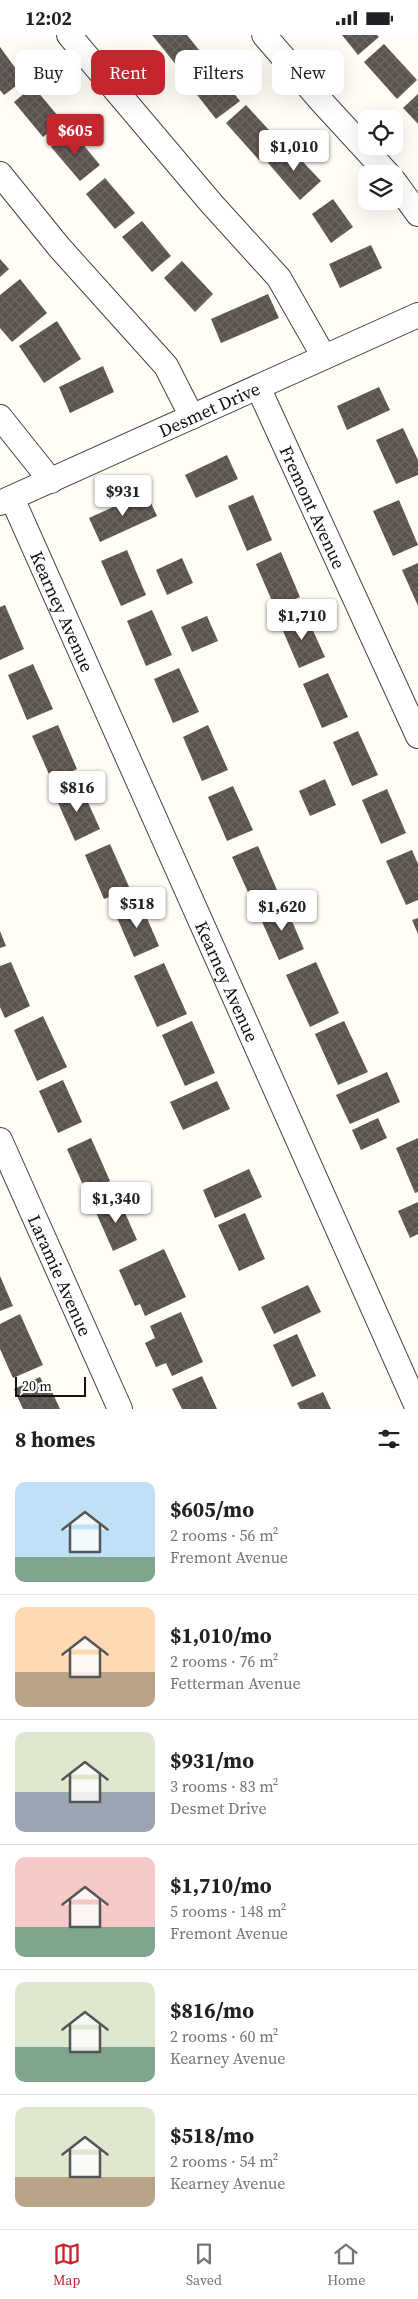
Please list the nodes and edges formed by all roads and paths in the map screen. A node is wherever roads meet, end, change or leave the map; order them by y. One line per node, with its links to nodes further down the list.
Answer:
1 (69, 35): 8 (street)
2 (264, 35): 3 (street)
3 (380, 165)
4 (0, 174): 11 (street)
5 (403, 193): 6 (street)
6 (418, 214)
7 (418, 315): 8 (street, Desmet Drive)
8 (324, 357): 9 (street, Desmet Drive)
9 (258, 387): 11 (street, Desmet Drive); 14 (street, Fremont Avenue)
10 (0, 417): 12 (street)
11 (192, 417): 12 (street, Desmet Drive)
12 (51, 481): 13 (street, Desmet Drive)
13 (6, 501): 17 (street, Kearney Avenue)
14 (418, 736)
15 (0, 1141): 16 (street, Laramie Avenue)
16 (120, 1409)
17 (418, 1409)

